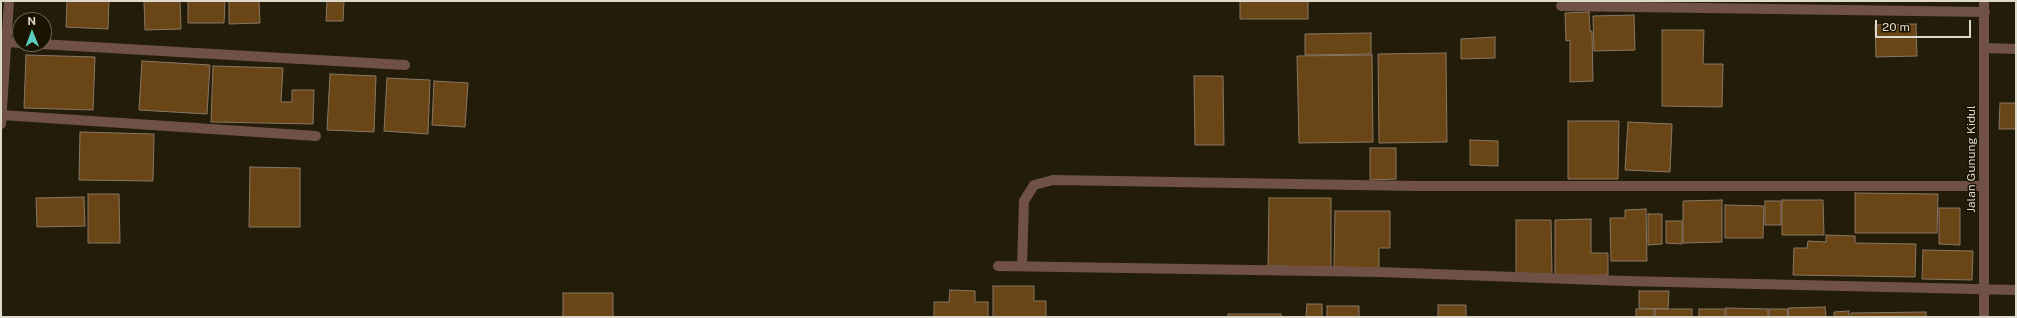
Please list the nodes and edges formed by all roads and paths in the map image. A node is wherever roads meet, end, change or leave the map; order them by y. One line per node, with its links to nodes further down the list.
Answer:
1 (9, 1): 5 (street)
2 (1984, 1): 4 (street, Jalan Gunung Kidul)
3 (1561, 6): 4 (street)
4 (1985, 12): 8 (street, Jalan Gunung Kidul)
5 (8, 42): 6 (street); 11 (street)
6 (12, 42)
7 (52, 45): 10 (street)
8 (1985, 48): 9 (street); 13 (street, Jalan Gunung Kidul)
9 (2016, 49)
10 (405, 65)
11 (1, 119): 12 (street)
12 (316, 136)
13 (1983, 186): 15 (street); 16 (street, Jalan Gunung Kidul)
14 (998, 266): 15 (street)
15 (1022, 266): 16 (street)
16 (1984, 289): 17 (street); 18 (street, Jalan Gunung Kidul)
17 (2016, 290)
18 (1984, 317)

